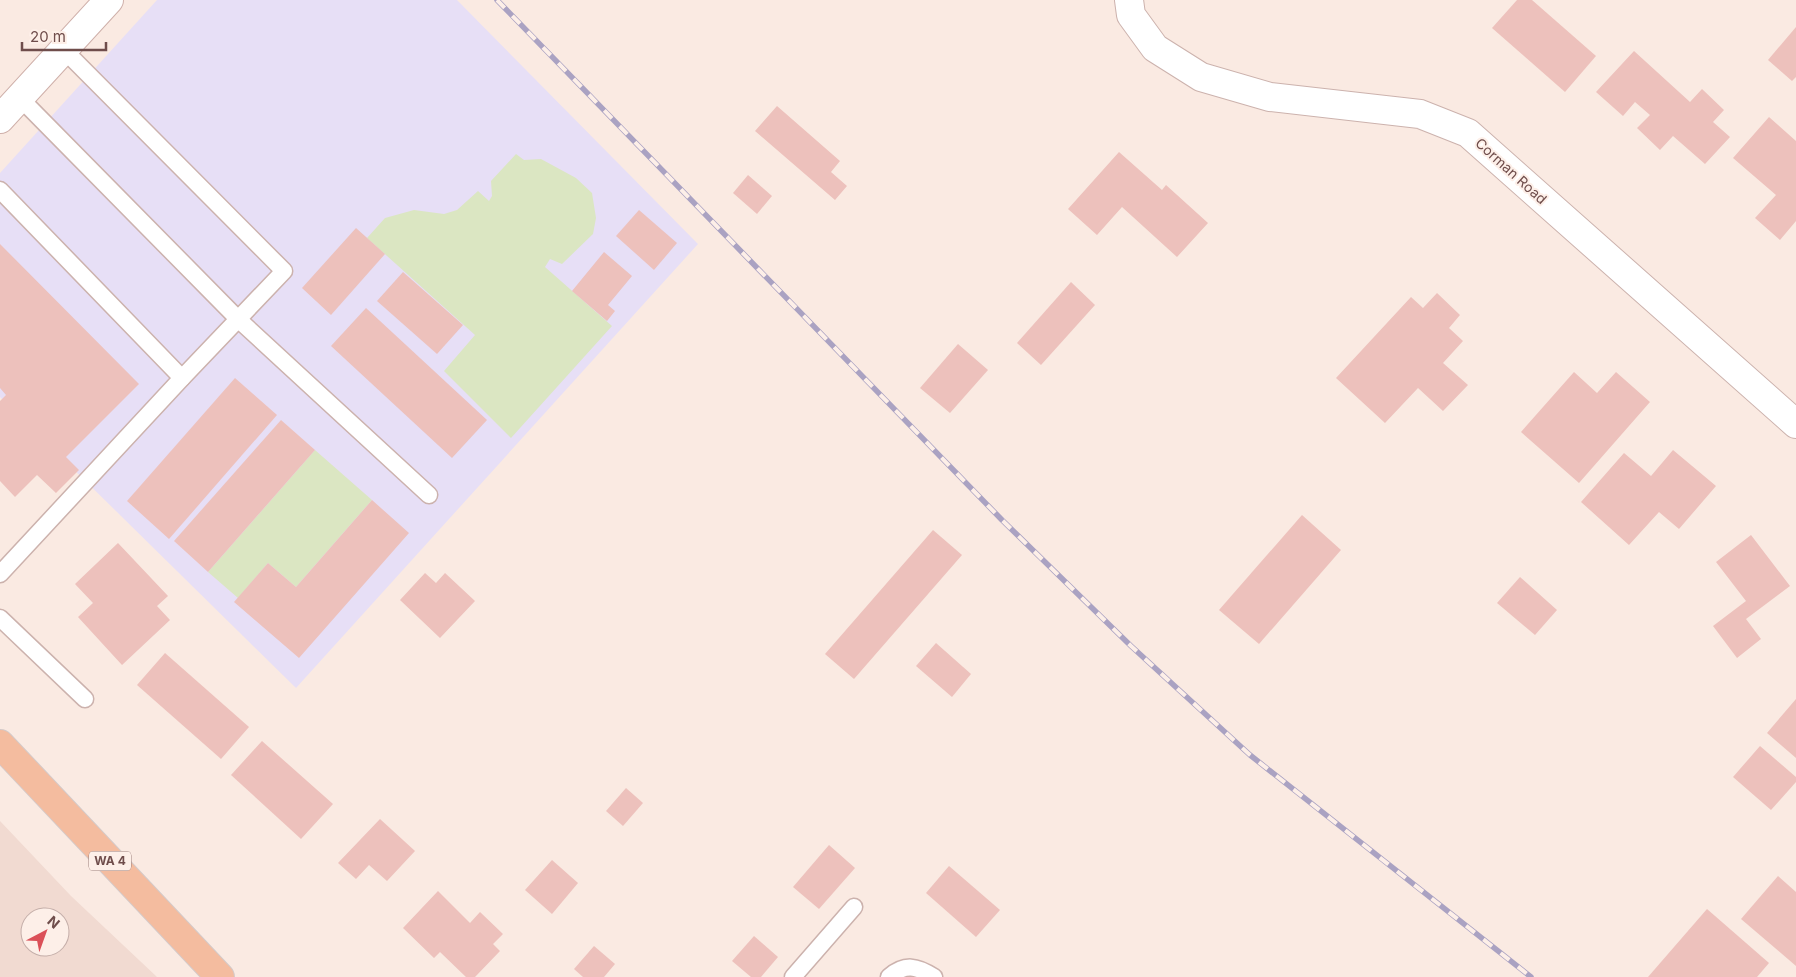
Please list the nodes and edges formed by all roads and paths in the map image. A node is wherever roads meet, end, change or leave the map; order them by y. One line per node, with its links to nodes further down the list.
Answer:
1 (109, 0): 3 (street)
2 (1129, 0): 9 (street, Corman Road)
3 (64, 50): 4 (street); 7 (lane)
4 (20, 98): 5 (street); 7 (lane)
5 (0, 119)
6 (0, 190): 8 (lane)
7 (239, 320): 8 (lane); 10 (lane)
8 (182, 378): 11 (lane)
9 (1796, 424)
10 (430, 495)
11 (0, 574)
12 (0, 618): 13 (lane)
13 (85, 700)
14 (0, 744): 16 (main road, WA 4)
15 (854, 907): 17 (lane)
16 (220, 977)
17 (793, 977)
18 (889, 977): 19 (lane)
19 (934, 977)

